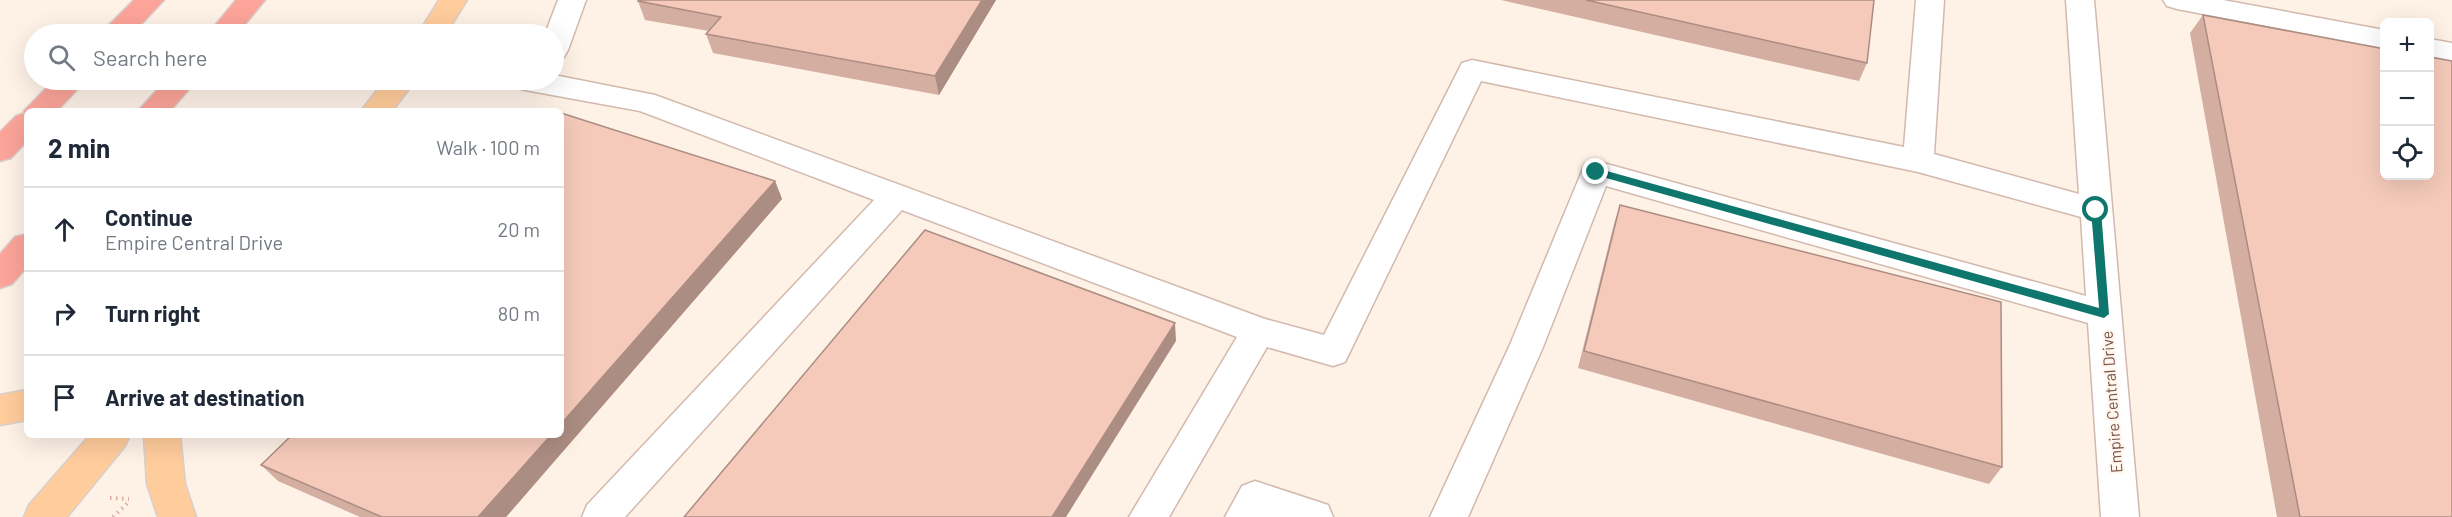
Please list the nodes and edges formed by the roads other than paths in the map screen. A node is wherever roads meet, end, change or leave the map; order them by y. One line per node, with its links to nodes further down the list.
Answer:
1 (150, 0): 8 (highway)
2 (251, 0): 9 (highway)
3 (453, 0): 10 (main road)
4 (572, 0): 11 (street)
5 (1930, 0): 24 (street)
6 (2177, 0): 12 (street)
7 (2073, 2): 26 (street, Empire Central Drive)
8 (126, 24)
9 (231, 24)
10 (438, 24)
11 (563, 24)
12 (2380, 38)
13 (2434, 49): 14 (street)
14 (2452, 52)
15 (564, 86): 25 (street)
16 (61, 90): 19 (highway)
17 (173, 90): 20 (highway)
18 (393, 90): 21 (main road)
19 (42, 108)
20 (156, 108)
21 (378, 108)
22 (24, 126): 23 (highway)
23 (0, 150)
24 (1918, 161): 26 (street); 30 (street)
25 (897, 195): 30 (street); 37 (street)
26 (2096, 210): 29 (street, Empire Central Drive)
27 (24, 249): 28 (highway)
28 (0, 275)
29 (2104, 314): 41 (street); 42 (street, Empire Central Drive)
30 (1259, 331): 38 (street)
31 (24, 406): 32 (main road)
32 (0, 410)
33 (109, 438): 35 (main road)
34 (162, 438): 36 (main road)
35 (43, 517)
36 (177, 517)
37 (601, 517)
38 (1148, 517)
39 (1244, 517): 40 (street)
40 (1314, 517)
41 (1449, 517)
42 (2120, 517)

